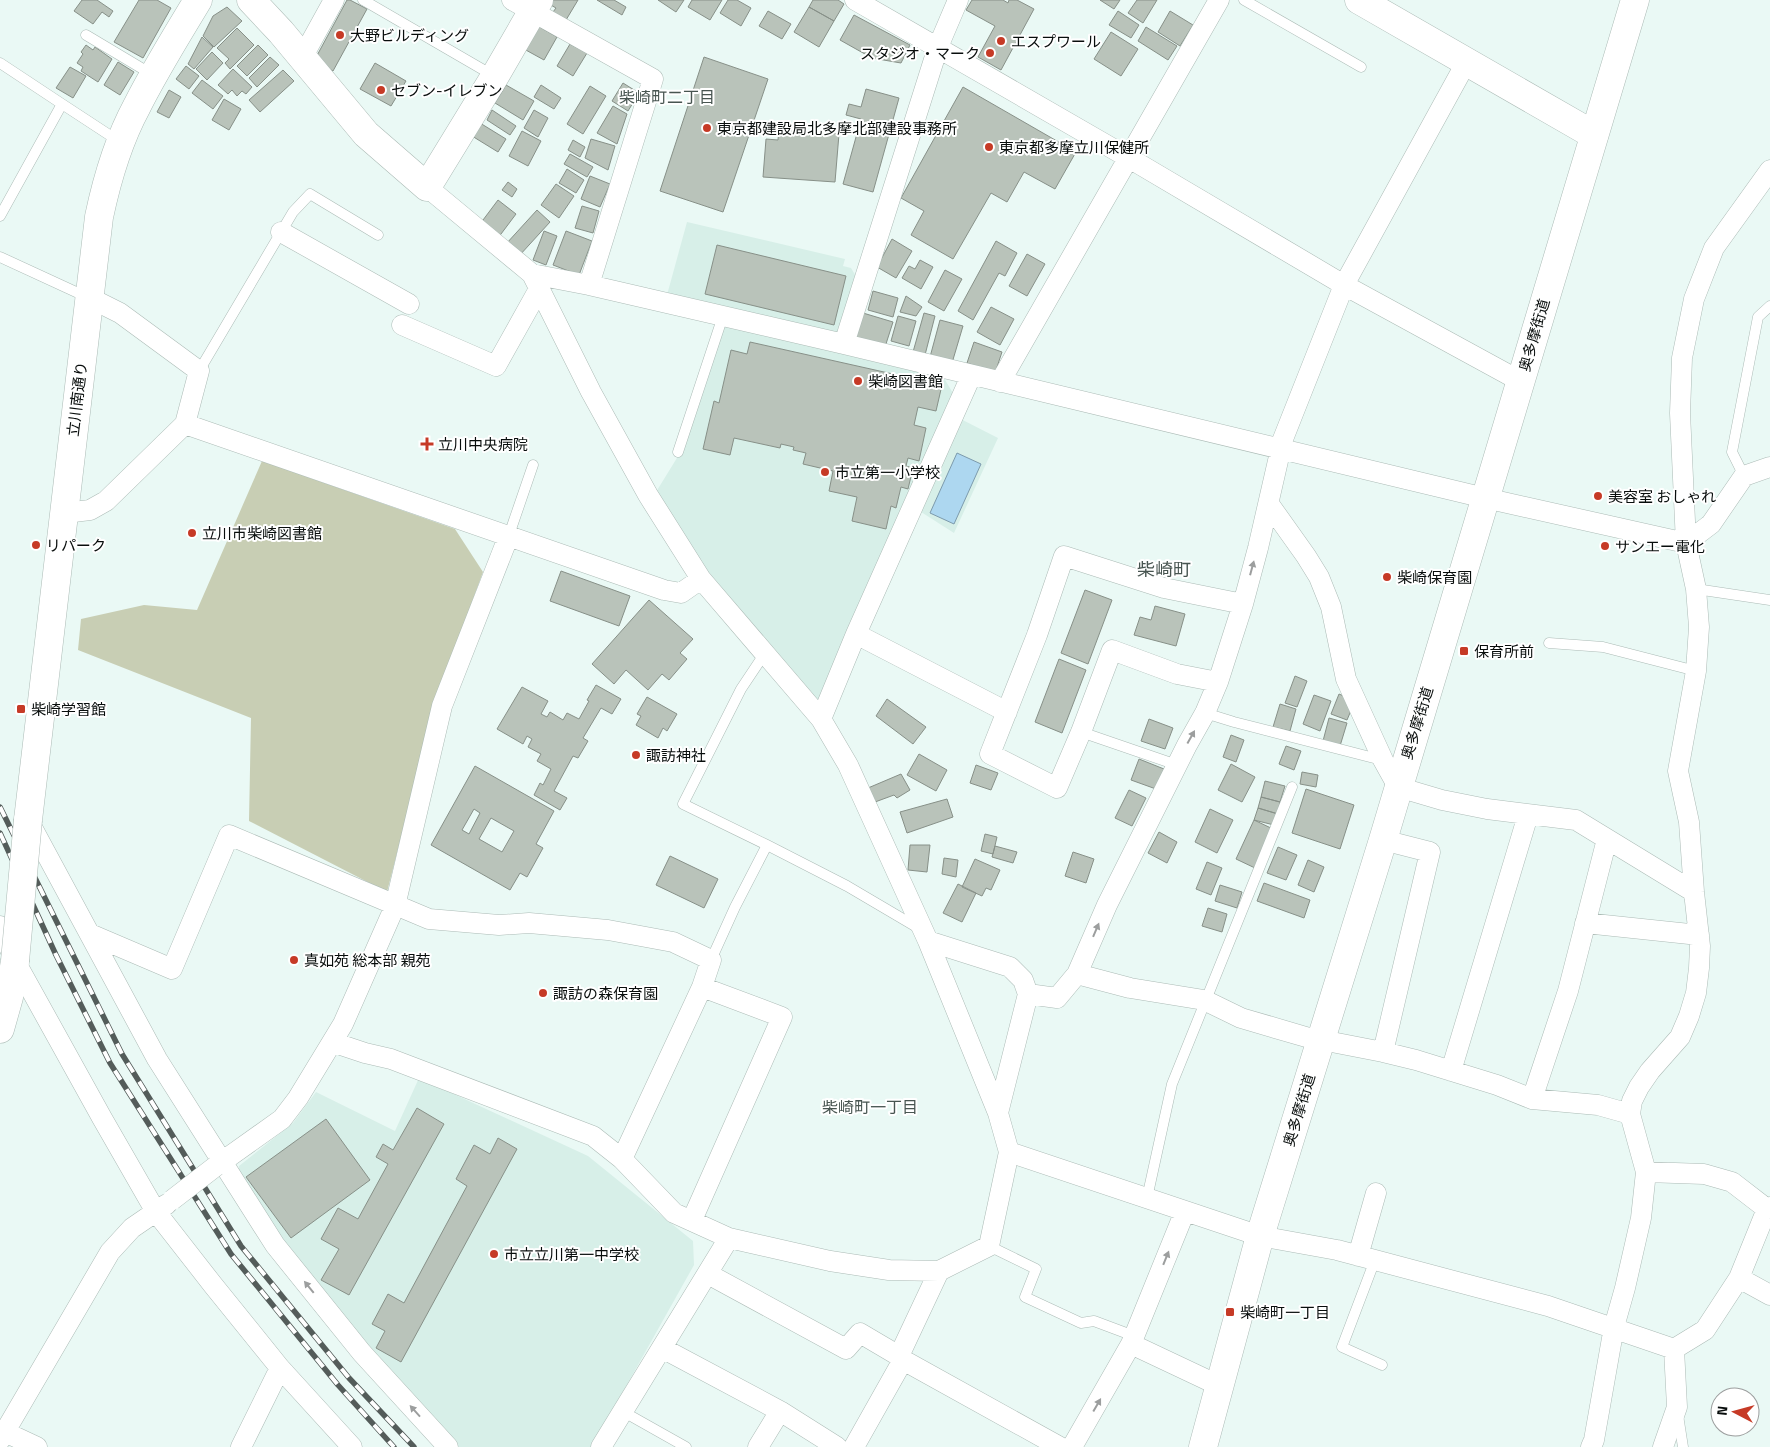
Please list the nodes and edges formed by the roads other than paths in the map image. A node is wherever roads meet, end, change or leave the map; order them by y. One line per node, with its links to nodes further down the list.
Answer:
1 (198, 0): 18 (street, 立川南通り)
2 (251, 0): 14 (street)
3 (334, 0): 14 (street)
4 (363, 0): 19 (lane)
5 (855, 0): 13 (street)
6 (958, 0): 13 (street)
7 (1219, 0): 23 (street)
8 (1244, 0): 17 (lane)
9 (1359, 0): 15 (street)
10 (1635, 0): 21 (street, 奥多摩街道)
11 (528, 4): 19 (street); 31 (street)
12 (86, 35): 18 (lane)
13 (938, 47): 23 (street); 38 (street)
14 (302, 58): 25 (street)
15 (1468, 61): 21 (street); 32 (street)
16 (0, 63): 20 (lane)
17 (1361, 67)
18 (153, 75): 22 (street, 立川南通り)
19 (495, 76): 25 (street)
20 (62, 104): 22 (lane); 26 (lane)
21 (1594, 135): 41 (street, 奥多摩街道)
22 (120, 142): 33 (street, 立川南通り)
23 (1129, 158): 32 (street); 42 (street)
24 (1770, 170): 53 (street)
25 (428, 187): 30 (street)
26 (0, 216)
27 (281, 232): 28 (lane); 34 (street); 39 (lane)
28 (378, 235)
29 (0, 257): 33 (lane)
30 (536, 282): 31 (street); 37 (street); 54 (street)
31 (590, 285): 36 (street)
32 (1344, 285): 41 (street); 44 (street)
33 (90, 298): 39 (street); 51 (street, 立川南通り)
34 (409, 304)
35 (1770, 306): 48 (lane)
36 (723, 316): 38 (street); 45 (lane)
37 (402, 325)
38 (844, 344): 40 (street)
39 (199, 371): 43 (street)
40 (971, 376): 42 (street); 58 (street)
41 (1520, 381): 49 (street, 奥多摩街道)
42 (1000, 382): 44 (street)
43 (185, 424): 51 (street); 52 (street)
44 (1281, 449): 49 (street); 50 (street)
45 (678, 452)
46 (533, 465): 52 (lane)
47 (1770, 467): 48 (street)
48 (1744, 476): 53 (street)
49 (1485, 498): 53 (street); 70 (street, 奥多摩街道)
50 (1269, 504): 57 (street, one-way to 50); 67 (street)
51 (64, 513): 72 (street, 立川南通り)
52 (509, 535): 54 (street); 77 (street)
53 (1686, 543): 55 (street)
54 (701, 579): 60 (street)
55 (1696, 589): 56 (lane); 61 (street)
56 (1770, 600)
57 (1243, 604): 62 (street); 63 (street)
58 (856, 634): 63 (street); 65 (street)
59 (1549, 643): 61 (lane)
60 (765, 653): 65 (street); 75 (lane)
61 (1696, 671): 76 (street)
62 (1218, 682): 64 (street); 66 (street)
63 (1007, 712): 66 (street)
64 (1205, 713): 67 (lane); 68 (street, one-way to 64)
65 (821, 719): 82 (street)
66 (1081, 732): 68 (lane)
67 (1384, 760): 70 (street)
68 (1177, 766): 85 (street, one-way to 68)
69 (1292, 787): 88 (lane)
70 (1398, 787): 71 (street); 74 (street, 奥多摩街道)
71 (1528, 815): 73 (street); 93 (street)
72 (28, 820): 80 (street); 84 (street, 立川南通り, bridge)
73 (1606, 839): 76 (street); 78 (street)
74 (1383, 840): 90 (street, 奥多摩街道); 92 (street)
75 (768, 845): 82 (lane); 83 (lane)
76 (1694, 892): 81 (street)
77 (395, 906): 80 (street); 83 (street); 91 (street)
78 (1586, 923): 81 (street); 94 (street)
79 (0, 926): 84 (street)
80 (90, 934): 99 (street)
81 (1699, 935): 96 (street)
82 (925, 936): 87 (street); 95 (street)
83 (711, 960): 86 (street)
84 (16, 961): 89 (street); 105 (street)
85 (1077, 974): 87 (street); 88 (street)
86 (702, 987): 98 (street); 106 (street)
87 (1028, 994): 95 (street)
88 (1204, 1000): 90 (street); 102 (lane)
89 (0, 1029)
90 (1322, 1039): 92 (street); 107 (street, 奥多摩街道)
91 (332, 1042): 98 (street); 99 (street)
92 (1383, 1052): 93 (street)
93 (1451, 1071): 94 (street)
94 (1532, 1099): 96 (street)
95 (998, 1113): 97 (street)
96 (1630, 1114): 100 (street)
97 (1009, 1152): 102 (street); 109 (street)
98 (622, 1159): 106 (street)
99 (220, 1164): 105 (street, bridge); 130 (street, one-way to 99)
100 (1646, 1172): 103 (street); 115 (street)
101 (1376, 1193): 110 (street)
102 (1147, 1198): 104 (street)
103 (1768, 1208): 113 (street)
104 (1185, 1211): 107 (street); 116 (street, one-way to 104)
105 (156, 1212): 121 (street); 126 (street)
106 (692, 1220): 108 (street)
107 (1260, 1236): 110 (street); 122 (street, 奥多摩街道)
108 (729, 1238): 111 (street); 112 (street)
109 (989, 1246): 111 (street); 116 (lane)
110 (1366, 1258): 115 (street); 120 (lane)
111 (940, 1271): 119 (street)
112 (708, 1274): 117 (street); 119 (street)
113 (1739, 1278): 114 (street); 118 (street)
114 (1770, 1295)
115 (1614, 1328): 118 (street); 139 (street)
116 (1133, 1340): 122 (street); 137 (street, one-way to 116)
117 (662, 1348): 124 (street); 125 (street)
118 (1674, 1349): 123 (street)
119 (901, 1358): 135 (street); 136 (street)
120 (1382, 1365)
121 (280, 1368): 128 (street); 129 (street)
122 (1220, 1386): 138 (street, 奥多摩街道)
123 (1677, 1407): 140 (street); 141 (lane)
124 (622, 1410): 131 (street); 132 (lane)
125 (780, 1410): 133 (street); 134 (street)
126 (2, 1436): 127 (street)
127 (37, 1447)
128 (241, 1447)
129 (352, 1447)
130 (448, 1447)
131 (601, 1447)
132 (686, 1447)
133 (758, 1447)
134 (837, 1447)
135 (854, 1447)
136 (1060, 1447)
137 (1072, 1447)
138 (1204, 1447)
139 (1591, 1447)
140 (1663, 1447)
141 (1683, 1447)

